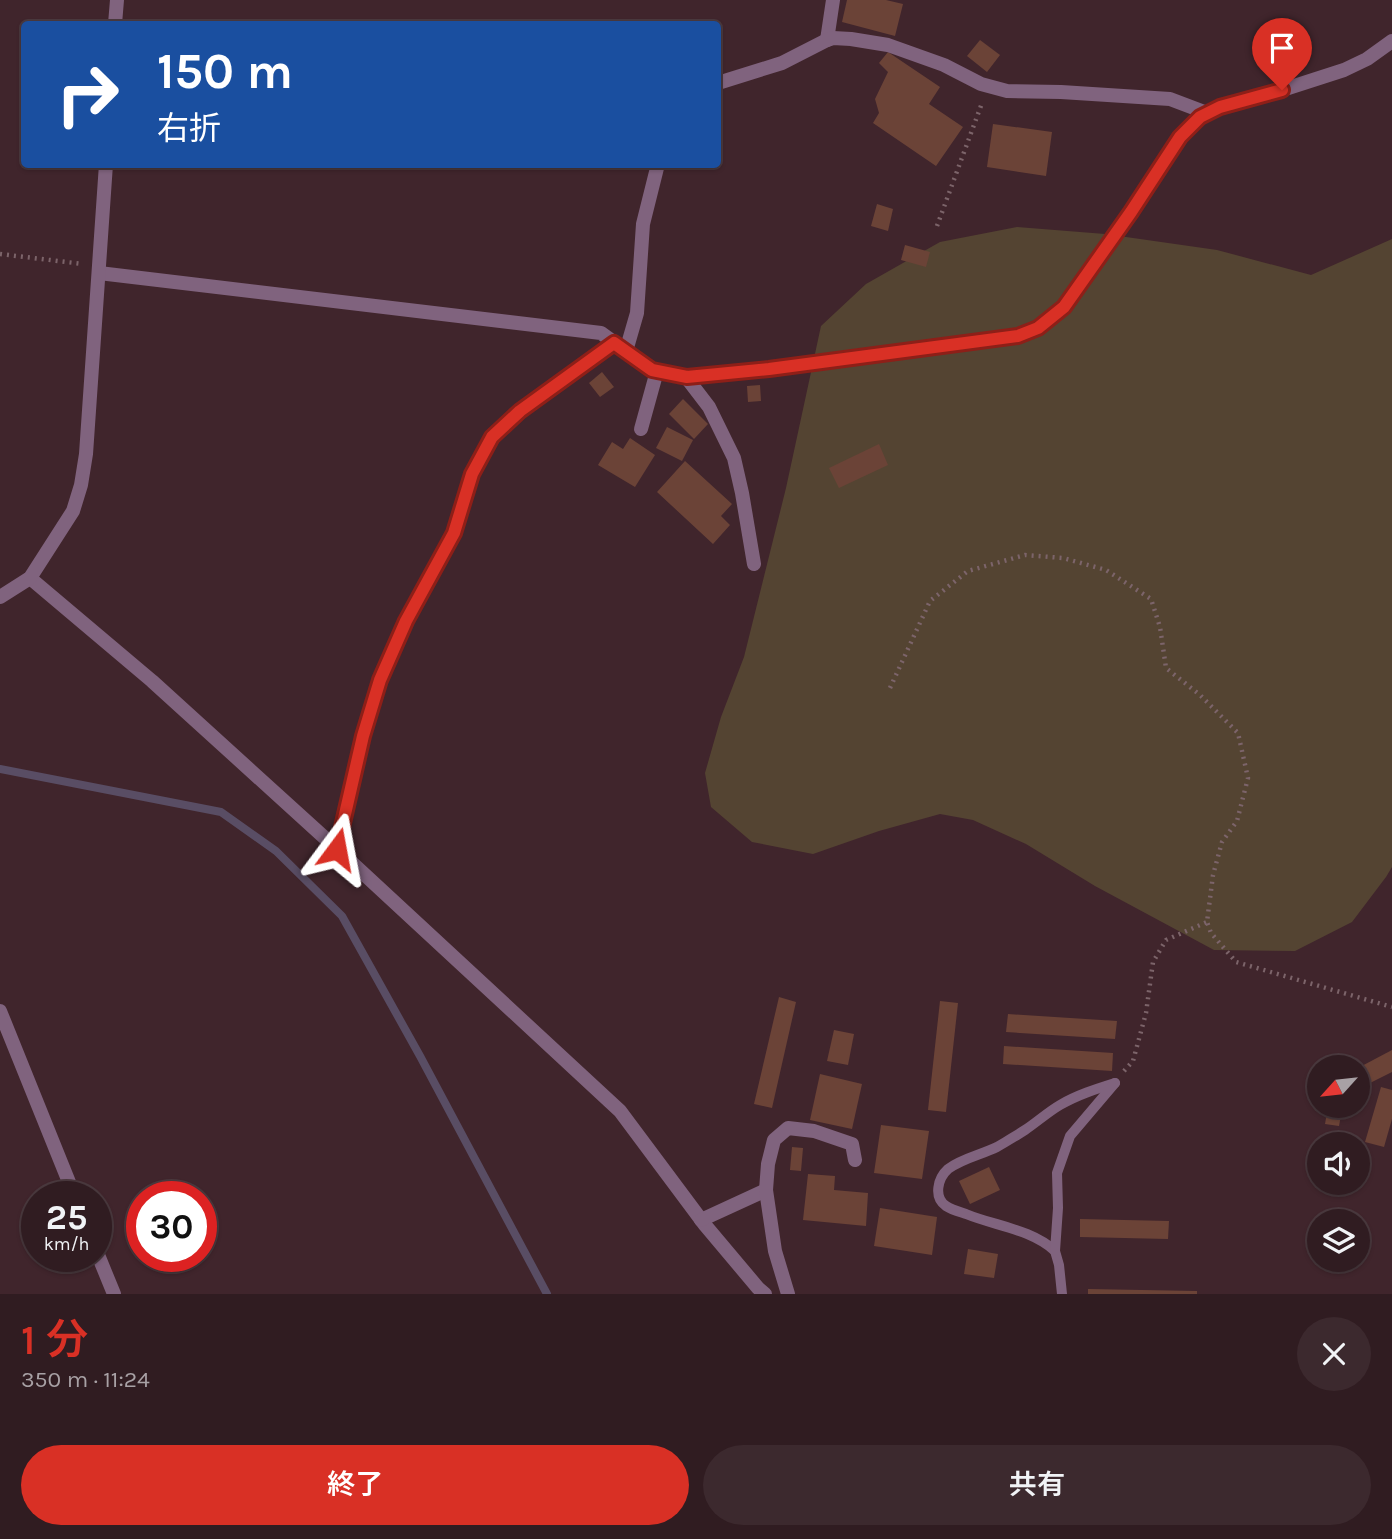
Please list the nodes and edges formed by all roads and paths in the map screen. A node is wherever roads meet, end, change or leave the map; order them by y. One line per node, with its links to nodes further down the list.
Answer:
1 (117, 0): 3 (street)
2 (833, 0): 4 (street)
3 (116, 21)
4 (827, 40): 6 (street); 7 (street)
5 (1392, 41): 8 (street)
6 (721, 82)
7 (988, 86): 8 (street); 11 (path)
8 (1207, 113): 16 (street)
9 (106, 168): 13 (street)
10 (657, 168): 14 (street)
11 (937, 226)
12 (0, 254): 13 (path)
13 (99, 269): 14 (street); 19 (street)
14 (620, 347): 15 (street); 22 (street)
15 (657, 371): 16 (street); 17 (street)
16 (687, 377): 18 (street)
17 (640, 429)
18 (754, 564)
19 (30, 578): 20 (street); 22 (street)
20 (0, 597)
21 (890, 688): 23 (path)
22 (337, 849): 30 (street)
23 (1207, 922): 24 (path); 26 (path)
24 (1392, 1007)
25 (0, 1011): 28 (street)
26 (1115, 1083): 31 (lane); 31 (lane)
27 (855, 1160): 29 (street)
28 (69, 1181)
29 (766, 1190): 30 (street); 35 (street)
30 (701, 1220): 34 (street)
31 (1055, 1251): 36 (lane)
32 (105, 1272): 33 (street)
33 (114, 1294)
34 (765, 1294)
35 (788, 1294)
36 (1062, 1294)

